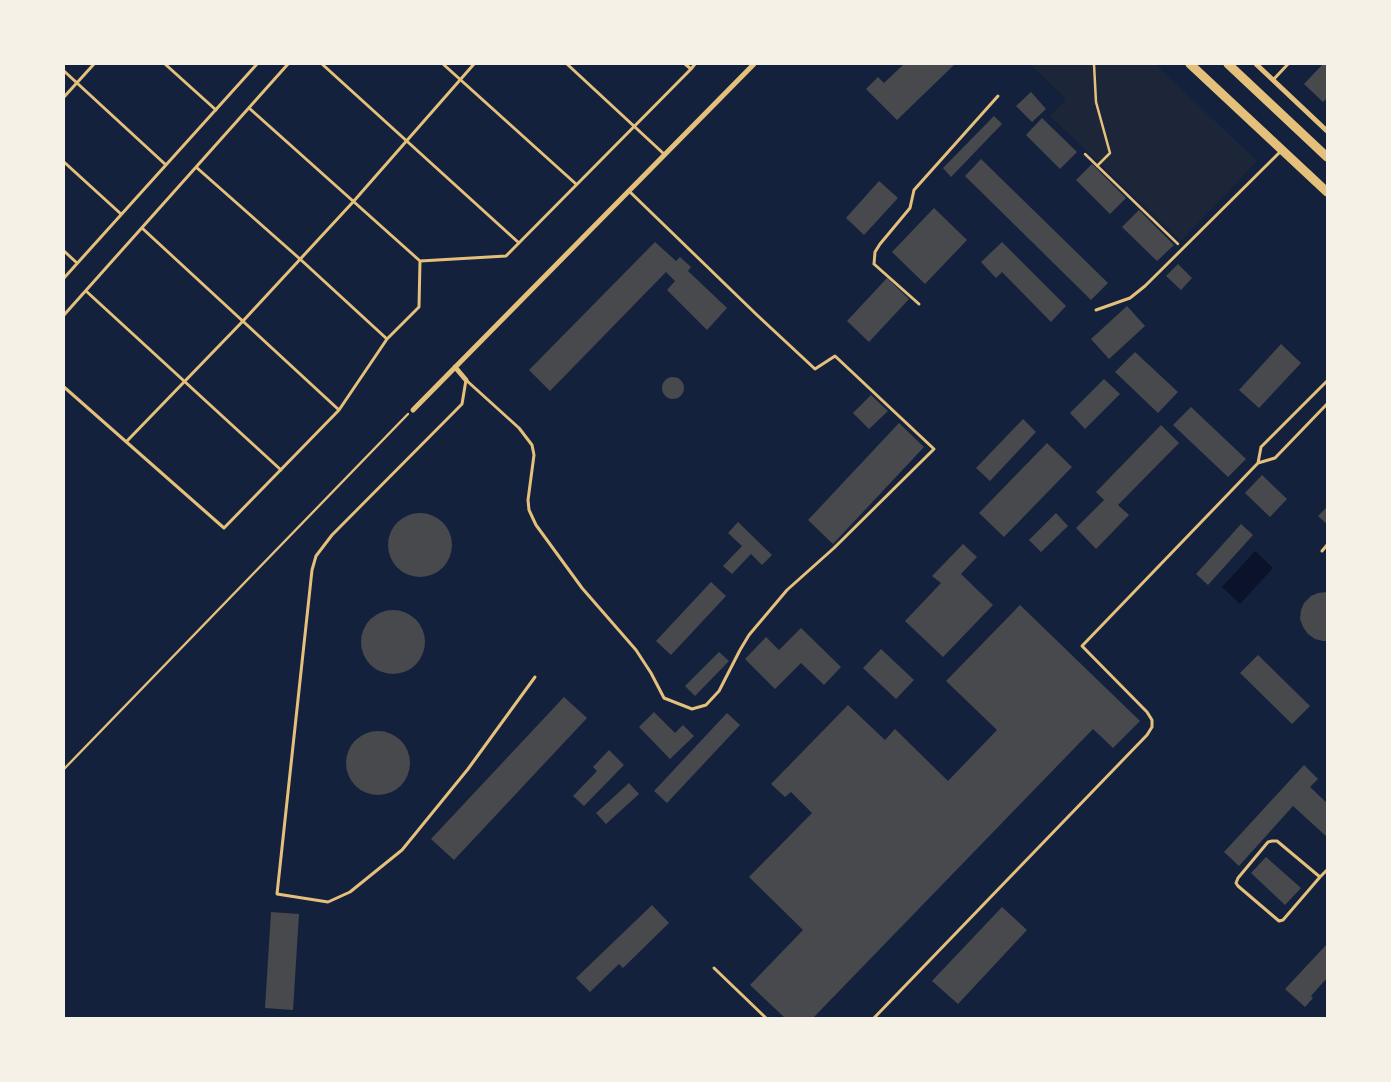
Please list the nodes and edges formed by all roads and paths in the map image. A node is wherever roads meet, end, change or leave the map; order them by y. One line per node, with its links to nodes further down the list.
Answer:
1 (94, 64): 21 (lane)
2 (165, 64): 25 (lane)
3 (257, 64): 25 (lane)
4 (288, 64): 24 (lane)
5 (322, 64): 28 (lane)
6 (443, 64): 19 (lane)
7 (474, 64): 19 (lane)
8 (567, 64): 26 (lane)
9 (685, 64): 17 (lane)
10 (695, 64): 17 (lane)
11 (754, 64): 30 (street)
12 (1094, 64): 35 (path)
13 (1190, 64): 29 (main road)
14 (1228, 64): 32 (main road)
15 (1256, 64): 20 (street)
16 (1288, 64): 20 (lane)
17 (691, 69): 26 (lane)
18 (64, 72): 21 (lane)
19 (460, 79): 28 (lane); 37 (lane)
20 (1273, 80): 27 (street)
21 (76, 83): 23 (lane); 34 (lane)
22 (998, 96): 51 (lane)
23 (64, 97)
24 (248, 108): 36 (lane); 40 (lane)
25 (216, 110): 34 (lane)
26 (635, 126): 30 (lane); 37 (lane)
27 (1327, 132)
28 (407, 141): 40 (lane); 43 (lane)
29 (1282, 150): 39 (main road); 44 (lane)
30 (665, 154): 38 (street)
31 (1085, 154): 35 (path)
32 (1327, 157)
33 (64, 162): 41 (lane)
34 (166, 165): 41 (lane)
35 (1097, 166): 44 (path)
36 (196, 167): 42 (lane); 46 (lane)
37 (576, 184): 43 (lane)
38 (629, 191): 56 (street); 57 (lane)
39 (1327, 192)
40 (353, 202): 46 (lane); 47 (lane)
41 (121, 214): 48 (lane)
42 (142, 228): 50 (lane); 54 (lane)
43 (519, 243): 47 (lane)
44 (1182, 248): 52 (lane)
45 (64, 251): 48 (lane)
46 (300, 259): 54 (lane); 55 (lane)
47 (420, 261): 55 (lane)
48 (77, 263): 49 (lane)
49 (64, 278)
50 (86, 291): 53 (lane); 59 (lane)
51 (919, 304)
52 (1096, 310)
53 (64, 315)
54 (243, 321): 59 (lane); 62 (lane)
55 (387, 339): 62 (lane)
56 (455, 367): 57 (street); 63 (street)
57 (466, 380): 69 (lane)
58 (1327, 380): 65 (lane)
59 (184, 381): 64 (lane); 66 (lane)
60 (64, 388): 64 (lane)
61 (1327, 404): 65 (lane)
62 (339, 410): 66 (lane)
63 (413, 410): 70 (path)
64 (127, 441): 66 (lane)
65 (1258, 463): 75 (lane)
66 (280, 470)
67 (1327, 545): 68 (lane)
68 (1322, 551)
69 (535, 677)
70 (64, 769)
71 (1327, 870): 72 (lane)
72 (1320, 878): 72 (lane)
73 (714, 968): 74 (lane)
74 (766, 1018)
75 (874, 1018)

